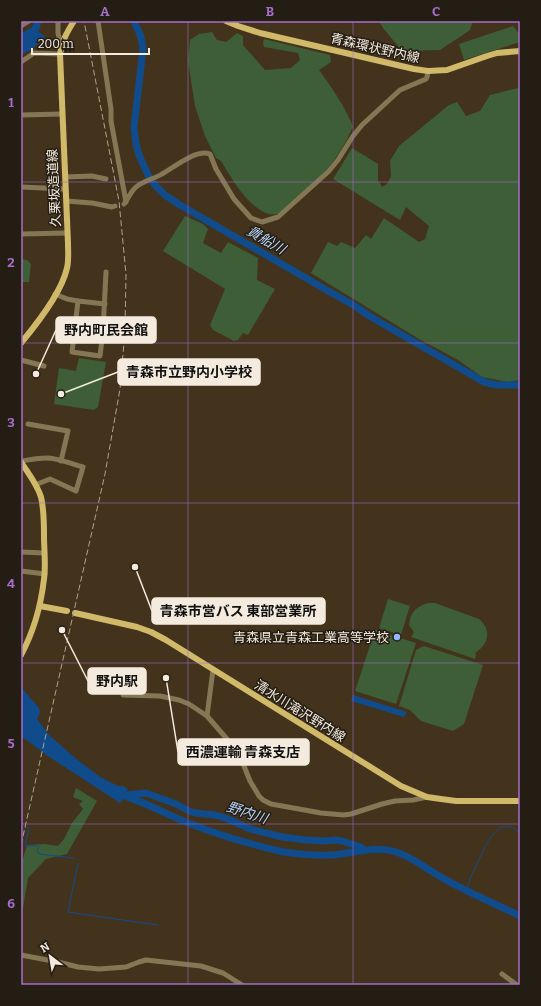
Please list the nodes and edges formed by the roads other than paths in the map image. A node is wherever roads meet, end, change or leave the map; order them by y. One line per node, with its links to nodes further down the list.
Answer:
1 (29, 21): 6 (street)
2 (58, 21): 7 (street)
3 (74, 21): 7 (main road, 久栗坂造道線)
4 (98, 21): 11 (street)
5 (226, 21): 11 (main road, 青森環状野内線)
6 (21, 26)
7 (61, 46): 9 (main road, 久栗坂造道線)
8 (520, 51): 11 (main road, 青森環状野内線)
9 (60, 54): 10 (street); 12 (main road, 久栗坂造道線)
10 (21, 62)
11 (428, 70)
12 (62, 114): 13 (street); 14 (main road, 久栗坂造道線)
13 (21, 115)
14 (65, 177): 15 (street); 17 (main road, 久栗坂造道線)
15 (106, 179)
16 (21, 187): 17 (street)
17 (65, 189): 18 (main road, 久栗坂造道線)
18 (66, 201): 19 (street); 20 (main road, 久栗坂造道線)
19 (114, 206)
20 (67, 233): 21 (street); 23 (main road, 久栗坂造道線)
21 (21, 234)
22 (106, 272): 25 (street)
23 (55, 294): 24 (street); 26 (main road, 久栗坂造道線)
24 (78, 301): 25 (street); 25 (street)
25 (104, 304)
26 (21, 343)
27 (21, 360): 28 (street)
28 (44, 366)
29 (28, 424): 30 (street)
30 (61, 461): 31 (street); 32 (street)
31 (21, 462): 32 (main road)
32 (35, 485): 34 (main road)
33 (21, 552): 34 (street)
34 (44, 553): 36 (main road)
35 (21, 571): 36 (street)
36 (45, 574): 37 (main road)
37 (40, 606): 38 (main road); 40 (main road)
38 (67, 611)
39 (75, 613): 41 (main road, 清水川滝沢野内線)
40 (21, 655)
41 (214, 670): 43 (street); 44 (main road, 清水川滝沢野内線)
42 (123, 695): 43 (street)
43 (207, 716): 44 (street)
44 (427, 797): 45 (main road, 清水川滝沢野内線)
45 (520, 801)
46 (21, 955): 48 (street)
47 (502, 974): 49 (street)
48 (242, 985)
49 (517, 985)

